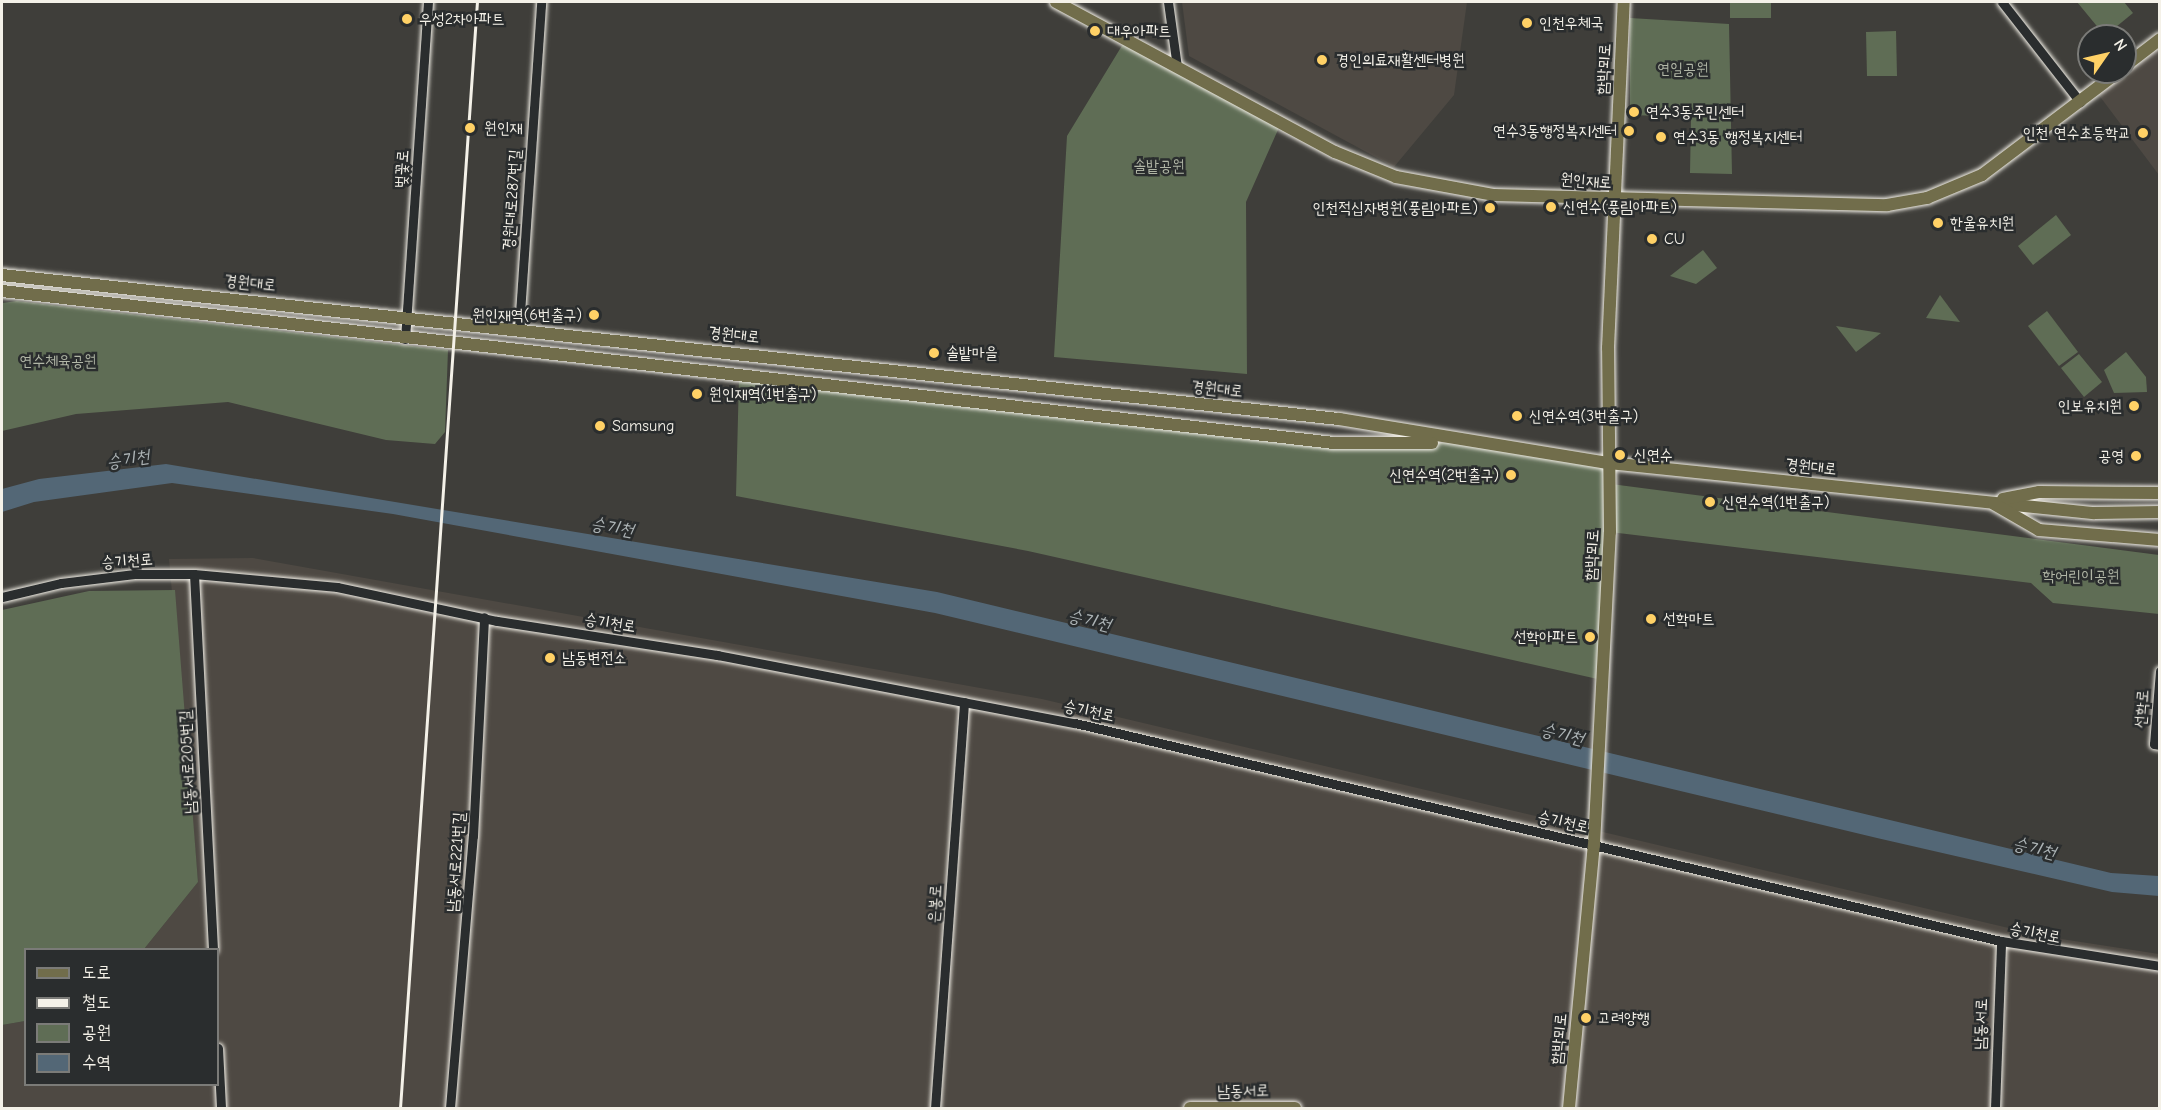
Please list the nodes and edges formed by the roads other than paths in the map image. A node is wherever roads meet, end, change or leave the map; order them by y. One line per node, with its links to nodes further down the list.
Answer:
1 (428, 2): 19 (street, 벚꽃로)
2 (541, 2): 20 (street, 경원대로287번길)
3 (1056, 2): 9 (main road, 원인재로)
4 (1168, 2): 9 (street)
5 (1624, 2): 12 (main road, 함박뫼로)
6 (2002, 2): 11 (street)
7 (2160, 39): 8 (main road)
8 (2137, 57)
9 (1177, 67): 12 (main road, 원인재로)
10 (2103, 84): 11 (main road, 원인재로)
11 (2080, 102): 12 (main road, 원인재로)
12 (1613, 200): 23 (main road, 함박뫼로)
13 (2, 268): 15 (main road)
14 (2, 275): 15 (main road, 경원대로)
15 (37, 278): 19 (main road, 경원대로)
16 (2, 291): 17 (main road, 경원대로)
17 (37, 295): 18 (main road); 21 (main road, 경원대로)
18 (2, 297)
19 (407, 316): 20 (main road, 경원대로); 21 (street, 벚꽃로)
20 (519, 328): 22 (main road, 경원대로)
21 (405, 339): 22 (main road, 경원대로)
22 (1461, 443): 23 (main road, 경원대로)
23 (1609, 463): 25 (main road, 경원대로); 34 (main road, 함박뫼로)
24 (2160, 493): 25 (main road)
25 (1990, 502): 26 (main road, 경원대로); 27 (main road)
26 (2160, 512)
27 (2160, 540)
28 (194, 574): 29 (street, 승기천로); 30 (street, 승기천로); 36 (street, 남동서로205번길)
29 (2, 597)
30 (484, 617): 32 (street, 승기천로); 40 (street, 남동서로221번길)
31 (2160, 671): 33 (street, 선학로)
32 (964, 702): 34 (street, 승기천로); 41 (street, 은봉로)
33 (2160, 745)
34 (1593, 845): 35 (street, 승기천로); 44 (main road, 함박뫼로)
35 (2001, 941): 37 (street, 승기천로); 45 (street, 남동서로)
36 (213, 948)
37 (2160, 966)
38 (219, 1078): 39 (street)
39 (220, 1108)
40 (450, 1108)
41 (935, 1108)
42 (1190, 1108): 43 (main road, 남동서로)
43 (1295, 1108)
44 (1569, 1108)
45 (1995, 1108)

